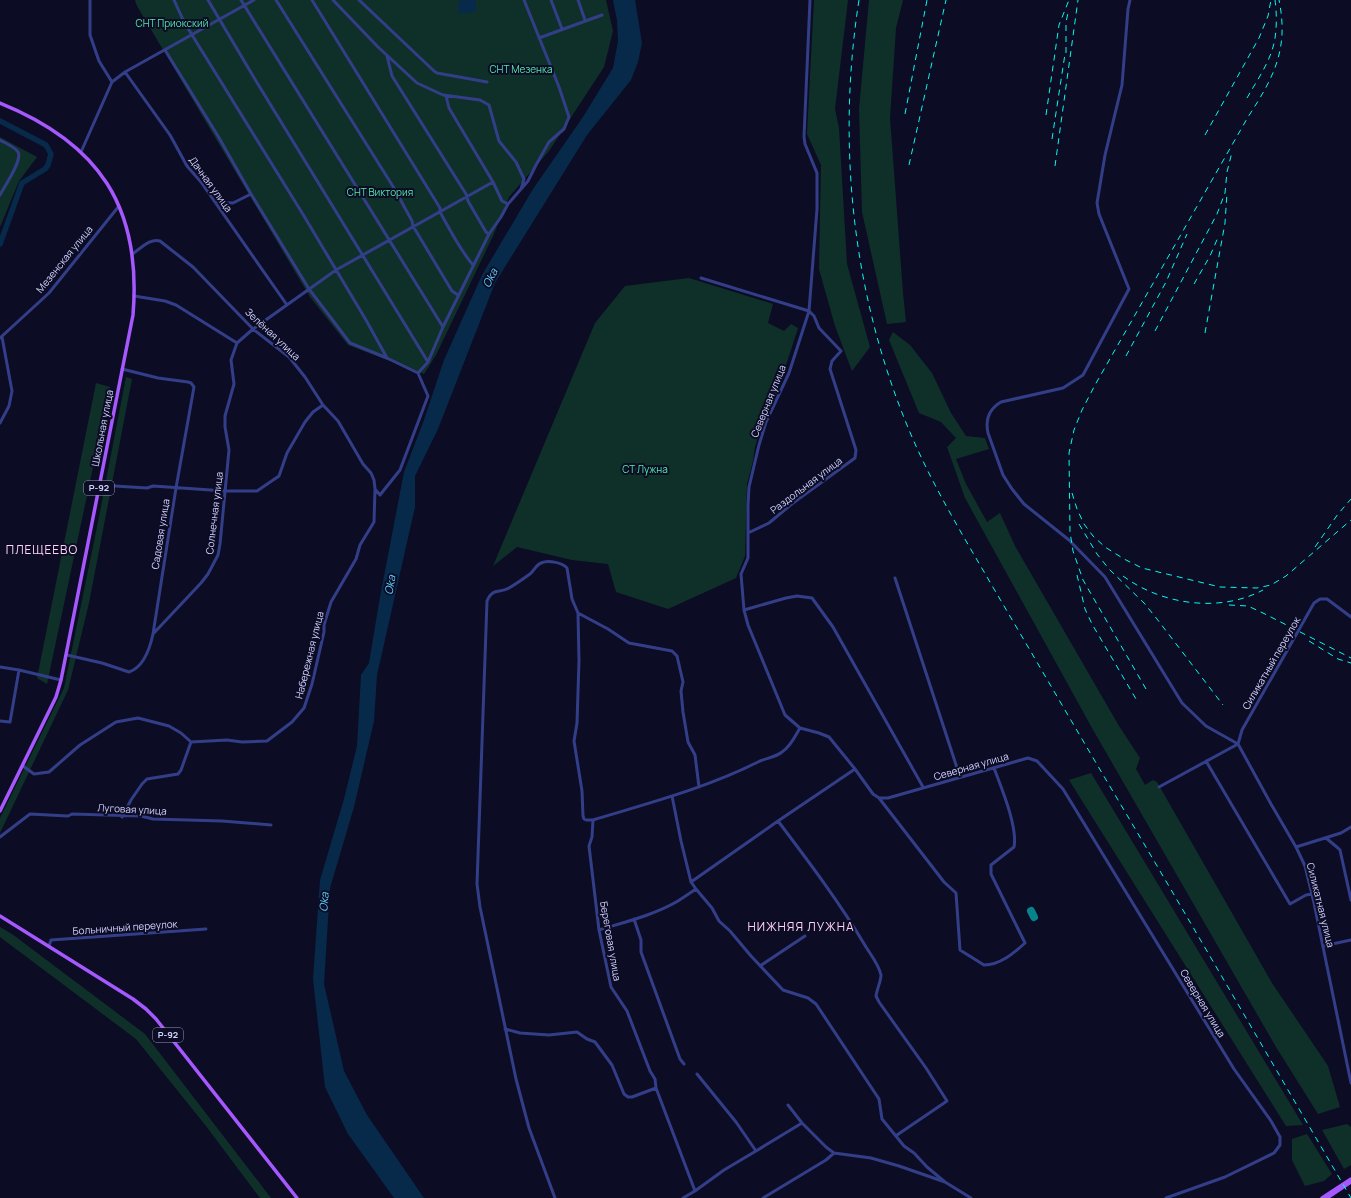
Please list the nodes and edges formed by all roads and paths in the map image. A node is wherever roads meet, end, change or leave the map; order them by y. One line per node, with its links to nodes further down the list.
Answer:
1 (90, 0): 25 (street)
2 (174, 0): 20 (street)
3 (208, 0): 17 (street)
4 (241, 0): 15 (street)
5 (254, 0): 15 (street)
6 (276, 0): 40 (street)
7 (312, 0): 39 (street)
8 (332, 0): 23 (street)
9 (358, 0): 26 (street)
10 (524, 0): 21 (street)
11 (551, 0): 19 (street)
12 (578, 0): 18 (street)
13 (810, 0): 52 (street, Северная улица)
14 (1130, 0): 81 (street)
15 (244, 5): 17 (street); 42 (street)
16 (602, 15): 18 (street)
17 (219, 19): 20 (street); 44 (street)
18 (585, 20): 19 (street)
19 (562, 29): 21 (street)
20 (192, 34): 22 (street); 46 (street)
21 (539, 38): 32 (street)
22 (165, 50): 24 (street); 33 (street)
23 (387, 56): 27 (street); 35 (street)
24 (125, 72): 25 (street); 36 (street, Дачная улица)
25 (112, 82): 30 (street)
26 (487, 82)
27 (446, 96): 31 (street); 32 (street)
28 (0, 103): 30 (main road, Р-92)
29 (0, 140): 34 (street)
30 (81, 152): 38 (main road, Р-92)
31 (493, 182): 35 (street); 37 (street)
32 (521, 189): 37 (street)
33 (251, 194): 36 (street); 48 (street)
34 (0, 195)
35 (466, 197): 39 (street); 41 (street)
36 (215, 202): 51 (street, Дачная улица)
37 (508, 204): 41 (street)
38 (119, 206): 43 (main road, Р-92); 55 (street, Мезенская улица)
39 (440, 212): 40 (street); 45 (street)
40 (413, 226): 42 (street); 49 (street)
41 (489, 234): 45 (street)
42 (388, 240): 44 (street); 53 (street)
43 (132, 254): 50 (main road, Р-92); 54 (street, Зелёная улица)
44 (362, 255): 46 (street); 58 (street)
45 (473, 265): 49 (street)
46 (336, 270): 48 (street); 57 (street)
47 (701, 278): 52 (street)
48 (309, 289): 51 (street); 57 (street)
49 (458, 295): 53 (street)
50 (134, 296): 56 (street); 59 (main road, Школьная улица / Р-92)
51 (287, 305): 54 (street)
52 (809, 312): 68 (street, Северная улица); 68 (street, Раздольная улица)
53 (442, 327): 58 (street)
54 (253, 329): 56 (street); 61 (street, Зелёная улица)
55 (1, 338): 62 (street)
56 (237, 343): 67 (street, Солнечная улица)
57 (387, 358): 60 (street)
58 (428, 362): 60 (street)
59 (122, 369): 64 (main road, Школьная улица / Р-92); 65 (street, Садовая улица)
60 (418, 373): 66 (street)
61 (323, 405): 63 (street, Зелёная улица); 67 (street)
62 (0, 423)
63 (374, 480): 66 (street, Набережная улица)
64 (99, 486): 65 (street); 74 (main road, Школьная улица / Р-92)
65 (176, 488): 67 (street); 73 (street, Садовая улица)
66 (375, 489): 80 (street, Набережная улица)
67 (225, 491): 73 (street, Солнечная улица)
68 (748, 533): 70 (street, Северная улица)
69 (895, 578): 86 (street)
70 (744, 610): 79 (street, Северная улица); 89 (street)
71 (578, 613): 87 (street); 94 (street); 114 (street)
72 (1351, 617): 81 (street, Силикатный переулок)
73 (153, 634): 74 (street, Садовая улица)
74 (67, 655): 77 (main road, Школьная улица / Р-92)
75 (0, 667): 76 (street)
76 (20, 670): 77 (street); 78 (street)
77 (61, 680): 83 (main road, Р-92)
78 (0, 721)
79 (800, 728): 85 (street, Северная улица); 87 (street)
80 (191, 742): 83 (street); 93 (street)
81 (1238, 744): 82 (street); 100 (street, Силикатная улица)
82 (1206, 761): 88 (street); 103 (street)
83 (23, 766): 92 (main road, Р-92)
84 (994, 768): 86 (street, Северная улица); 91 (street); 133 (street, Северная улица)
85 (855, 769): 91 (street, Северная улица); 95 (street)
86 (960, 777): 89 (street, Северная улица)
87 (699, 787): 90 (street)
88 (1159, 787)
89 (923, 788): 91 (street, Северная улица)
90 (672, 796): 94 (street); 101 (street)
91 (879, 798)
92 (0, 812)
93 (122, 817): 96 (street, Луговая улица); 98 (street, Луговая улица)
94 (593, 820): 108 (street, Береговая улица)
95 (778, 821): 101 (street); 121 (street)
96 (272, 825)
97 (1351, 827): 99 (street)
98 (0, 837)
99 (1326, 838): 100 (street); 104 (street)
100 (1296, 847): 103 (street, Силикатная улица)
101 (691, 882): 102 (street)
102 (696, 889): 106 (street); 113 (street)
103 (1312, 894): 112 (street, Силикатная улица)
104 (1351, 900)
105 (1, 917): 111 (main road, Р-92)
106 (634, 919): 108 (street); 115 (street)
107 (206, 929): 111 (street, Больничный переулок)
108 (599, 930): 118 (street, Береговая улица)
109 (805, 936): 113 (street)
110 (1351, 940): 112 (street)
111 (49, 946): 128 (main road, Р-92)
112 (1323, 946): 117 (street, Силикатная улица)
113 (760, 966): 121 (street)
114 (505, 1029): 118 (street); 129 (street)
115 (684, 1064)
116 (697, 1074): 122 (street)
117 (1351, 1082)
118 (656, 1088): 127 (street, Береговая улица)
119 (788, 1105): 120 (street)
120 (802, 1123): 122 (street); 123 (street)
121 (897, 1136): 125 (street)
122 (756, 1151): 127 (street)
123 (834, 1153): 125 (street); 131 (street)
124 (1351, 1179): 134 (main road)
125 (945, 1182): 132 (street)
126 (1351, 1182): 135 (main road)
127 (695, 1191): 130 (street)
128 (297, 1198)
129 (555, 1198)
130 (683, 1198)
131 (763, 1198)
132 (971, 1198)
133 (1166, 1198)
134 (1322, 1198)
135 (1327, 1198)

